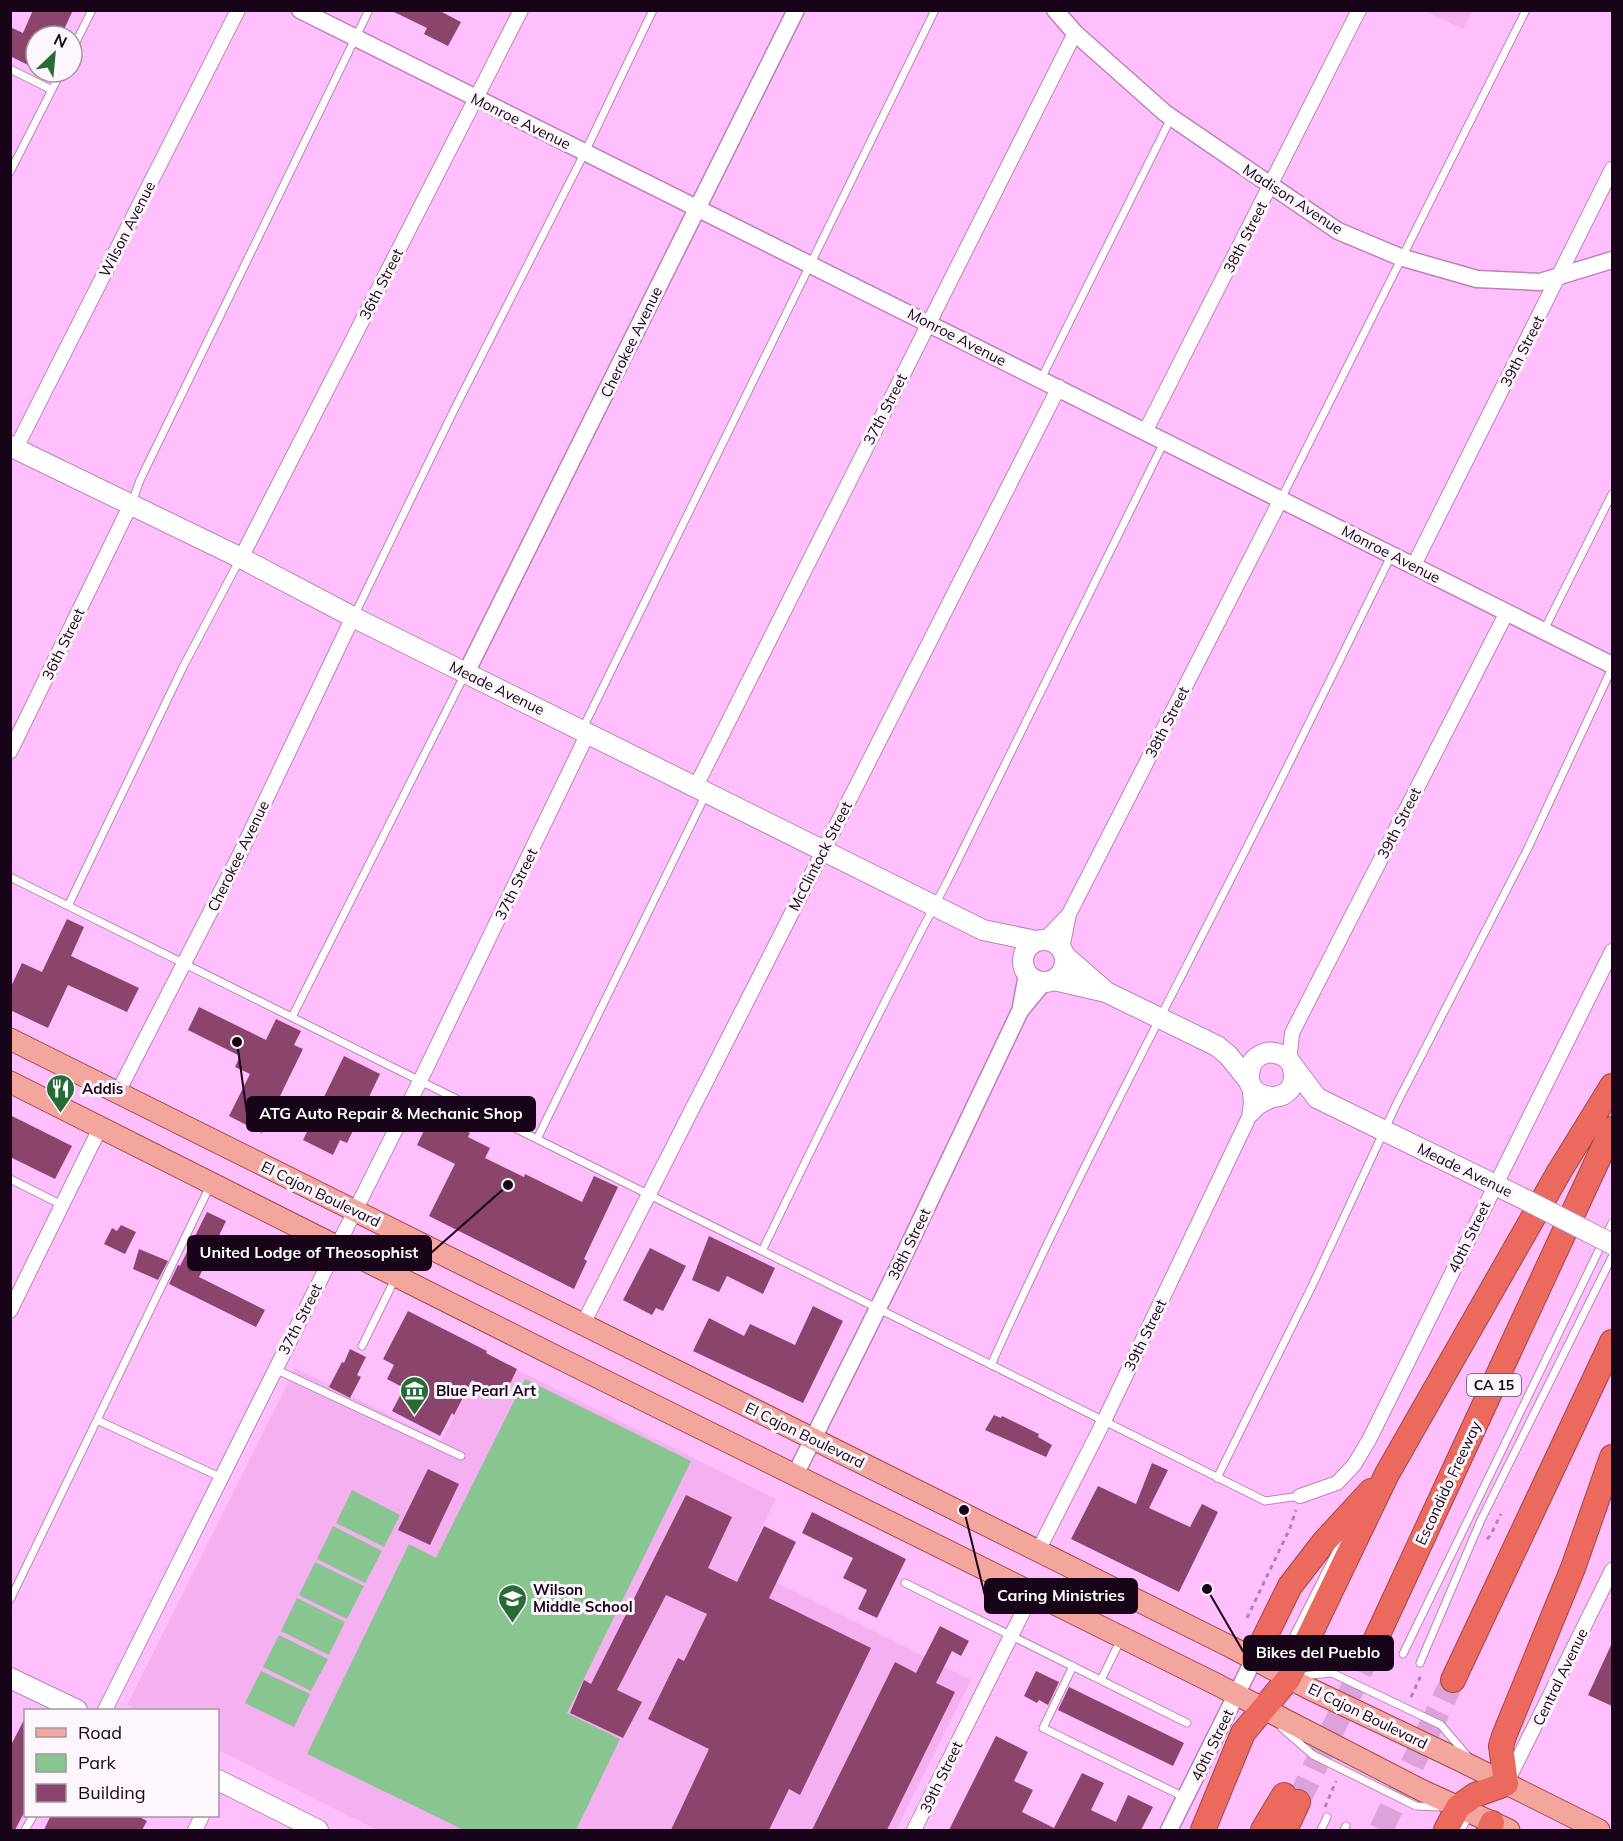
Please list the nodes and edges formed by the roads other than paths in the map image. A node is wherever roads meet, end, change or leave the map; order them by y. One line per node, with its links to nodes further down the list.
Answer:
1 (92, 10): 12 (lane)
2 (238, 10): 34 (street, Wilson Avenue)
3 (300, 10): 14 (street, Monroe Avenue)
4 (369, 10): 14 (lane)
5 (521, 10): 18 (street, 36th Street)
6 (653, 10): 20 (lane)
7 (796, 10): 24 (street, Cherokee Avenue)
8 (935, 10): 27 (lane)
9 (1054, 10): 13 (street, Madison Avenue)
10 (1359, 10): 23 (street, 38th Street)
11 (1526, 10): 25 (lane)
12 (84, 26)
13 (1075, 33): 19 (street, Madison Avenue); 29 (street, 37th Street)
14 (355, 38): 18 (street, Monroe Avenue); 37 (lane)
15 (10, 69): 17 (lane)
16 (55, 84): 17 (lane)
17 (52, 90): 22 (lane)
18 (477, 99): 20 (street, Monroe Avenue); 39 (street, 36th Street)
19 (1171, 118): 23 (street, Madison Avenue); 30 (lane)
20 (585, 152): 24 (street, Monroe Avenue); 42 (lane)
21 (1612, 169): 28 (street, 39th Street)
22 (10, 172)
23 (1271, 186): 25 (street, Madison Avenue); 32 (street, 38th Street)
24 (697, 208): 27 (street, Monroe Avenue); 45 (street, Cherokee Avenue)
25 (1400, 257): 28 (street, Madison Avenue); 36 (lane)
26 (1612, 260): 28 (street, Madison Avenue)
27 (809, 264): 29 (street, Monroe Avenue); 46 (lane)
28 (1559, 276): 40 (street, 39th Street)
29 (928, 322): 30 (street, Monroe Avenue); 48 (street, 37th Street)
30 (1041, 379): 31 (street, Monroe Avenue)
31 (1059, 387): 32 (street, Monroe Avenue); 49 (street, McClintock Street)
32 (1146, 430): 33 (street, Monroe Avenue)
33 (1165, 440): 36 (street, Monroe Avenue); 52 (lane)
34 (12, 450): 37 (main road, Meade Avenue)
35 (1612, 494): 43 (lane)
36 (1281, 499): 38 (street, Monroe Avenue); 53 (street, 38th Street)
37 (131, 504): 39 (main road, Meade Avenue); 47 (street, 36th Street)
38 (1392, 554): 40 (street, Monroe Avenue); 62 (lane)
39 (241, 558): 42 (main road, Meade Avenue); 51 (lane)
40 (1414, 565): 41 (street, Monroe Avenue)
41 (1507, 612): 43 (street, Monroe Avenue); 63 (street, 39th Street)
42 (353, 617): 45 (main road, Meade Avenue); 58 (street, Cherokee Avenue)
43 (1544, 630): 44 (street, Monroe Avenue)
44 (1612, 666): 78 (lane)
45 (466, 673): 46 (main road, Meade Avenue); 61 (lane)
46 (585, 732): 48 (main road, Meade Avenue); 68 (street, 37th Street)
47 (10, 752)
48 (701, 789): 49 (main road, Meade Avenue); 79 (lane)
49 (823, 849): 52 (main road, Meade Avenue); 83 (street, McClintock Street)
50 (10, 877): 51 (lane)
51 (68, 906): 58 (lane)
52 (934, 906): 54 (main road, Meade Avenue); 89 (lane)
53 (1069, 914): 55 (street, 38th Street); 57 (street, 38th Street)
54 (983, 930): 55 (main road, Meade Avenue); 59 (main road, Meade Avenue)
55 (1040, 941): 57 (main road); 59 (main road)
56 (1612, 951): 82 (street, 40th Street)
57 (1063, 953): 59 (main road); 60 (main road, Meade Avenue)
58 (184, 963): 61 (lane); 72 (street, Cherokee Avenue)
59 (1037, 975): 60 (main road, Meade Avenue); 92 (street, 38th Street)
60 (1106, 992): 62 (main road, Meade Avenue)
61 (292, 1017): 68 (lane)
62 (1160, 1018): 65 (main road, Meade Avenue); 97 (lane)
63 (1292, 1033): 66 (street, 39th Street); 67 (street, 39th Street)
64 (10, 1039): 72 (main road, El Cajon Boulevard)
65 (1217, 1046): 66 (main road, Meade Avenue); 69 (main road, Meade Avenue)
66 (1265, 1053): 67 (main road, Meade Avenue); 69 (main road)
67 (1292, 1065): 73 (main road); 74 (main road, Meade Avenue)
68 (420, 1081): 79 (lane); 85 (street, 37th Street)
69 (1249, 1081): 73 (main road, Meade Avenue); 75 (street, 39th Street)
70 (10, 1082): 76 (main road, El Cajon Boulevard)
71 (1612, 1086): 104 (highway)
72 (118, 1092): 85 (main road, El Cajon Boulevard)
73 (1278, 1097): 74 (main road, Meade Avenue); 75 (street, 39th Street)
74 (1317, 1098): 78 (main road, Meade Avenue)
75 (1249, 1117): 100 (street, 39th Street)
76 (100, 1128): 81 (main road, El Cajon Boulevard); 84 (street)
77 (1612, 1129): 116 (highway, Escondido Freeway / CA 15)
78 (1385, 1131): 82 (main road, Meade Avenue); 107 (lane)
79 (537, 1139): 83 (lane)
80 (10, 1179): 84 (lane)
81 (212, 1184): 88 (main road, El Cajon Boulevard); 99 (lane)
82 (1495, 1185): 87 (main road, Meade Avenue, bridge); 108 (street, 40th Street)
83 (649, 1195): 89 (lane); 94 (street, McClintock Street)
84 (62, 1205): 93 (street)
85 (354, 1210): 88 (street, 37th Street); 94 (main road, El Cajon Boulevard)
86 (1612, 1223): 117 (lane)
87 (1612, 1244)
88 (336, 1246): 91 (main road, El Cajon Boulevard); 98 (street, 37th Street)
89 (762, 1251): 92 (lane)
90 (1612, 1257): 119 (lane)
91 (397, 1277): 96 (lane); 105 (main road, El Cajon Boulevard)
92 (878, 1309): 97 (lane); 101 (street, 38th Street)
93 (10, 1311)
94 (583, 1324): 101 (main road, El Cajon Boulevard)
95 (1612, 1342): 123 (highway)
96 (362, 1346)
97 (991, 1365): 100 (lane)
98 (275, 1369): 102 (lane); 106 (street, 37th Street)
99 (97, 1420): 106 (lane); 113 (lane)
100 (1104, 1421): 107 (lane); 109 (street, 39th Street)
101 (813, 1439): 105 (street, 38th Street); 109 (main road, El Cajon Boulevard)
102 (461, 1456)
103 (1612, 1457): 130 (highway)
104 (1387, 1474): 118 (highway); 124 (highway)
105 (795, 1475): 112 (main road, El Cajon Boulevard)
106 (220, 1477): 127 (street, 37th Street)
107 (1217, 1478): 108 (lane)
108 (1300, 1496)
109 (1038, 1551): 118 (main road, El Cajon Boulevard)
110 (1612, 1570): 130 (street, Central Avenue)
111 (905, 1583): 114 (lane)
112 (1032, 1594): 114 (street, 39th Street); 115 (main road, El Cajon Boulevard)
113 (10, 1600)
114 (1011, 1635): 120 (lane); 135 (street, 39th Street)
115 (1122, 1638): 122 (lane); 125 (main road, El Cajon Boulevard)
116 (1375, 1641)
117 (1402, 1654)
118 (1254, 1659): 124 (main road, El Cajon Boulevard); 125 (street, 40th Street)
119 (1420, 1663)
120 (1073, 1666): 122 (lane); 131 (lane)
121 (10, 1678): 126 (main road)
122 (1101, 1680): 128 (lane)
123 (1453, 1680)
124 (1274, 1686): 125 (main road, El Cajon Boulevard); 132 (main road, El Cajon Boulevard); 132 (main road, El Cajon Boulevard); 137 (highway)
125 (1236, 1695): 131 (street, 40th Street)
126 (75, 1709)
127 (105, 1709)
128 (1187, 1723)
129 (219, 1782): 134 (main road)
130 (1506, 1784): 132 (highway); 142 (main road)
131 (1185, 1798): 136 (street, 40th Street)
132 (1478, 1806): 141 (highway)
133 (1327, 1817): 140 (lane)
134 (318, 1830)
135 (914, 1830)
136 (1169, 1830)
137 (1203, 1830)
138 (1263, 1830): 139 (highway)
139 (1285, 1830)
140 (1321, 1830)
141 (1446, 1830)
142 (1599, 1830)

